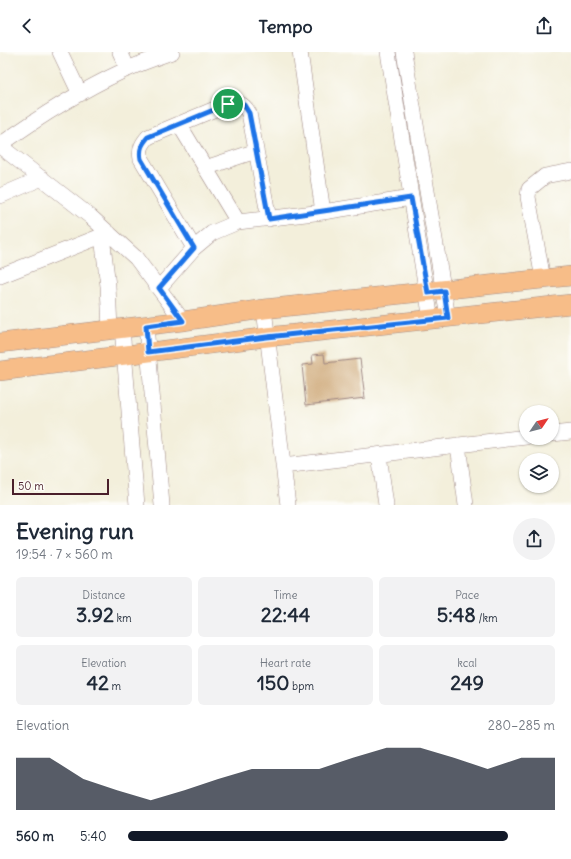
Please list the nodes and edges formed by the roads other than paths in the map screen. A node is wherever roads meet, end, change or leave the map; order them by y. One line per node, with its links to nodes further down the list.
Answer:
1 (60, 52): 8 (street)
2 (120, 52): 7 (street)
3 (172, 52): 7 (street)
4 (300, 52): 17 (street)
5 (388, 52): 16 (street)
6 (404, 52): 26 (street)
7 (128, 69): 8 (street)
8 (80, 94): 10 (street)
9 (179, 124): 11 (street); 12 (street); 21 (street)
10 (0, 145): 14 (street)
11 (256, 151): 12 (street); 18 (street)
12 (205, 168): 19 (street)
13 (571, 172): 24 (street)
14 (42, 178): 15 (street); 20 (street)
15 (0, 196)
16 (411, 198): 17 (street); 26 (street)
17 (323, 212): 18 (street)
18 (269, 219): 19 (street)
19 (238, 222): 21 (street)
20 (106, 235): 22 (street); 25 (street); 32 (street)
21 (194, 248): 25 (street)
22 (0, 276)
23 (571, 276): 24 (main road)
24 (543, 279): 26 (main road)
25 (159, 288): 30 (street)
26 (436, 292): 28 (main road); 29 (street)
27 (571, 304): 29 (main road)
28 (264, 309): 30 (main road); 33 (street)
29 (439, 319): 33 (main road)
30 (183, 321): 31 (main road)
31 (146, 326): 32 (main road); 35 (street)
32 (116, 329): 34 (main road); 36 (street)
33 (267, 337): 35 (main road); 43 (street)
34 (0, 343)
35 (148, 352): 36 (main road); 45 (street)
36 (124, 355): 37 (main road); 44 (street)
37 (0, 371)
38 (571, 432): 39 (street)
39 (559, 433)
40 (519, 439): 41 (street)
41 (458, 445): 42 (street); 48 (street)
42 (379, 455): 43 (street); 47 (street)
43 (283, 466): 46 (street)
44 (137, 505)
45 (162, 505)
46 (288, 505)
47 (386, 505)
48 (466, 505)

